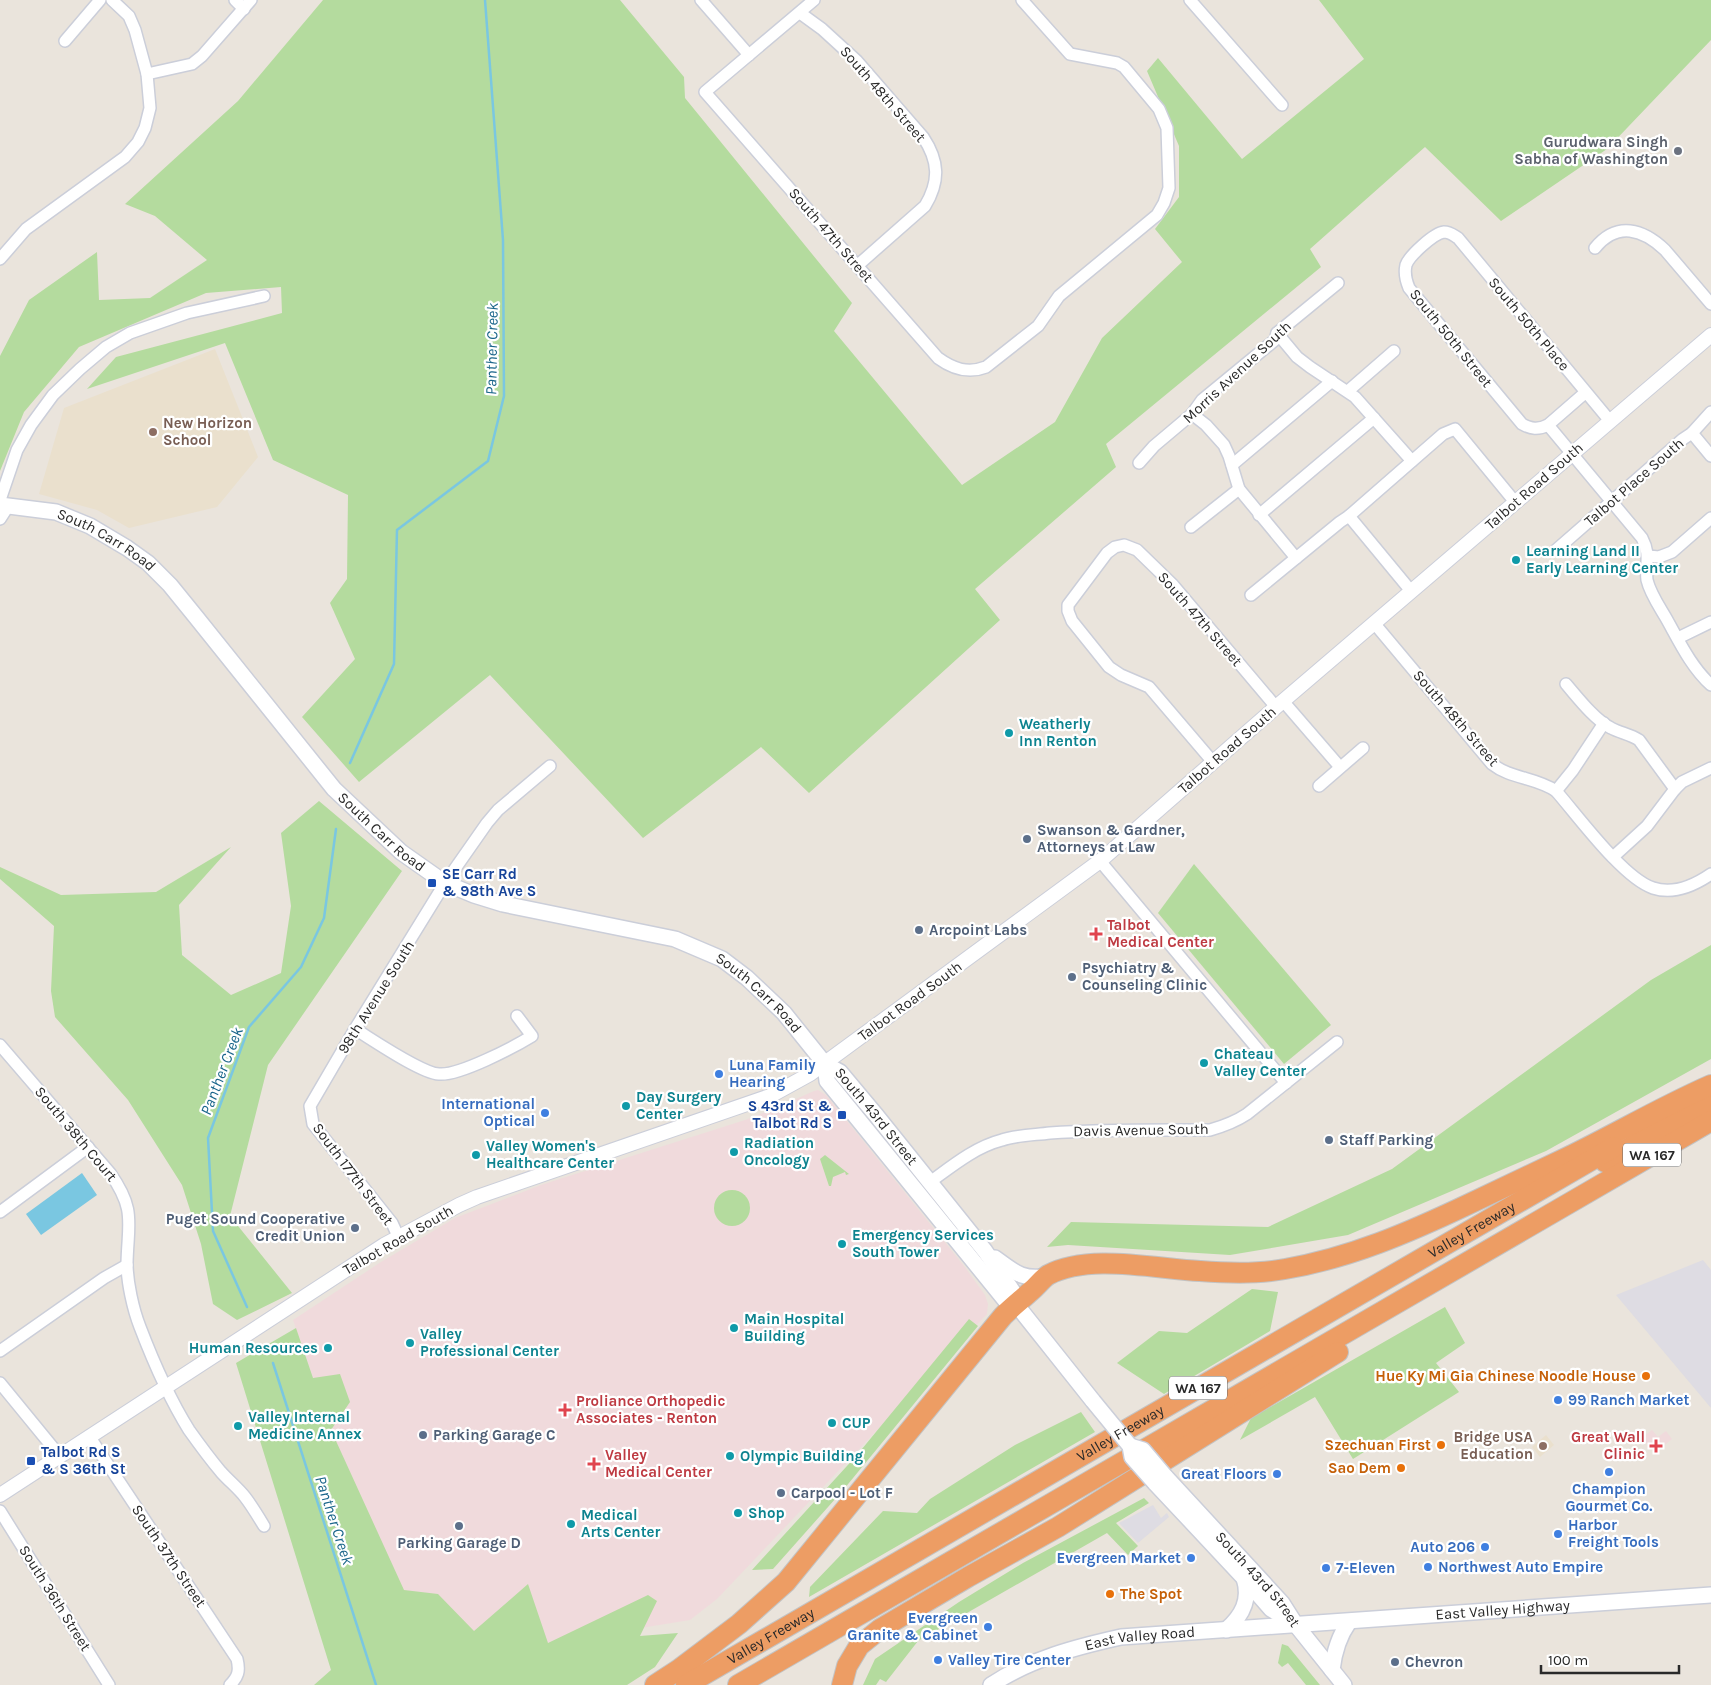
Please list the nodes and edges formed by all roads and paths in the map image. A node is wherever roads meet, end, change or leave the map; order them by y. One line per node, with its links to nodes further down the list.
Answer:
1 (100, 0): 10 (street)
2 (112, 0): 12 (street)
3 (235, 0): 8 (street)
4 (701, 0): 11 (street)
5 (814, 0): 9 (street)
6 (1022, 0): 17 (street, South 47th Street)
7 (1190, 0): 13 (street)
8 (248, 4): 12 (street)
9 (800, 13): 11 (street); 17 (street, South 48th Street)
10 (65, 40)
11 (749, 55): 17 (street, South 47th Street)
12 (147, 74): 16 (street)
13 (1282, 105)
14 (1444, 232): 26 (street, South 50th Place); 31 (street, South 50th Street)
15 (1596, 248): 20 (street)
16 (0, 259)
17 (858, 265)
18 (1338, 283): 21 (street, Morris Avenue South)
19 (264, 296): 41 (street)
20 (1711, 304)
21 (1278, 333): 24 (street); 28 (street, Morris Avenue South)
22 (1711, 335): 30 (street, Talbot Road South)
23 (1394, 351): 25 (street)
24 (1332, 380): 25 (street); 37 (street)
25 (1348, 391): 29 (street)
26 (1586, 392): 30 (street, South 50th Place); 31 (street)
27 (1711, 412): 32 (street, Talbot Place South)
28 (1192, 414): 36 (street, Morris Avenue South); 37 (street)
29 (1374, 418): 35 (street); 42 (street)
30 (1610, 421): 33 (street, Talbot Road South)
31 (1548, 425): 33 (street)
32 (1692, 433): 34 (street); 39 (street, Talbot Place South)
33 (1572, 454): 39 (street); 40 (street, Talbot Road South)
34 (1711, 456)
35 (1412, 462): 40 (street); 43 (street)
36 (1139, 463)
37 (1232, 465): 38 (street)
38 (1239, 489): 42 (street); 46 (street)
39 (1612, 500): 47 (street, Talbot Place South); 48 (street)
40 (1515, 502): 50 (street, Talbot Road South)
41 (3, 503): 45 (street); 70 (main road, South Carr Road)
42 (1259, 515): 49 (street)
43 (1350, 516): 49 (street); 50 (street)
44 (1711, 518): 48 (street)
45 (0, 519)
46 (1191, 527)
47 (1556, 550)
48 (1648, 556): 54 (street)
49 (1296, 558): 51 (street)
50 (1411, 591): 53 (street, Talbot Road South)
51 (1251, 595)
52 (1711, 622): 54 (street)
53 (1374, 623): 57 (street, Talbot Road South); 66 (street, South 48th Street)
54 (1678, 638): 56 (street)
55 (1566, 684): 58 (street)
56 (1711, 686)
57 (1280, 704): 60 (street, Talbot Road South); 60 (street, South 47th Street); 62 (street, South 47th Street)
58 (1604, 723): 65 (street); 66 (street)
59 (1363, 748): 62 (street)
60 (1213, 762): 68 (street, Talbot Road South)
61 (550, 766): 70 (street, 98th Avenue South)
62 (1340, 767): 64 (street)
63 (1711, 768): 65 (street)
64 (1318, 786)
65 (1675, 789): 67 (street)
66 (1556, 791): 67 (street, South 48th Street)
67 (1613, 857): 69 (street, South 48th Street)
68 (1100, 861): 75 (street, Talbot Road South); 76 (street)
69 (1711, 874)
70 (445, 883): 72 (street, 98th Avenue South); 75 (main road, South Carr Road)
71 (517, 1016): 72 (street)
72 (355, 1029): 80 (street, 98th Avenue South)
73 (1337, 1042): 76 (street, Davis Avenue South)
74 (0, 1045): 82 (street, South 38th Court)
75 (825, 1064): 83 (main road, South 43rd Street); 86 (street, Talbot Road South); 91 (main road, South 43rd Street)
76 (1286, 1083): 83 (street, Davis Avenue South)
77 (1711, 1085): 90 (highway)
78 (1711, 1091): 110 (highway, Valley Freeway / WA 167)
79 (1711, 1100): 111 (highway)
80 (310, 1112): 86 (street, South 177th Street)
81 (1711, 1121): 88 (highway, Valley Freeway / WA 167)
82 (88, 1147): 85 (street); 89 (street, South 38th Court)
83 (930, 1182): 87 (main road, South 43rd Street)
84 (0, 1197): 85 (street)
85 (4, 1209)
86 (398, 1236): 94 (street, Talbot Road South)
87 (985, 1251): 90 (main road); 91 (main road, South 43rd Street)
88 (1487, 1251): 112 (highway, Valley Freeway / WA 167); 113 (highway)
89 (127, 1265): 92 (street); 94 (street, South 38th Court)
90 (1048, 1276): 91 (highway)
91 (1015, 1303): 97 (main road, South 43rd Street, bridge); 109 (highway)
92 (0, 1351)
93 (0, 1383): 96 (street)
94 (166, 1387): 95 (street, Talbot Road South); 100 (street, South 38th Court)
95 (89, 1436): 96 (street, Talbot Road South); 107 (street, South 37th Street)
96 (59, 1455): 98 (street, Talbot Road South)
97 (1160, 1479): 101 (main road, South 43rd Street); 104 (main road, South 43rd Street)
98 (0, 1495)
99 (0, 1511): 108 (street, South 36th Street)
100 (264, 1526)
101 (1244, 1578): 104 (main road, South 43rd Street); 105 (main road)
102 (1711, 1596): 103 (main road, East Valley Highway)
103 (1349, 1622): 104 (main road, East Valley Highway); 106 (main road)
104 (1296, 1625): 105 (main road, East Valley Road); 106 (main road)
105 (1226, 1630): 114 (main road, East Valley Road)
106 (1332, 1670): 115 (main road)
107 (233, 1682)
108 (109, 1685)
109 (655, 1685)
110 (686, 1685)
111 (702, 1685)
112 (738, 1685)
113 (842, 1685)
114 (991, 1685)
115 (1344, 1685)

